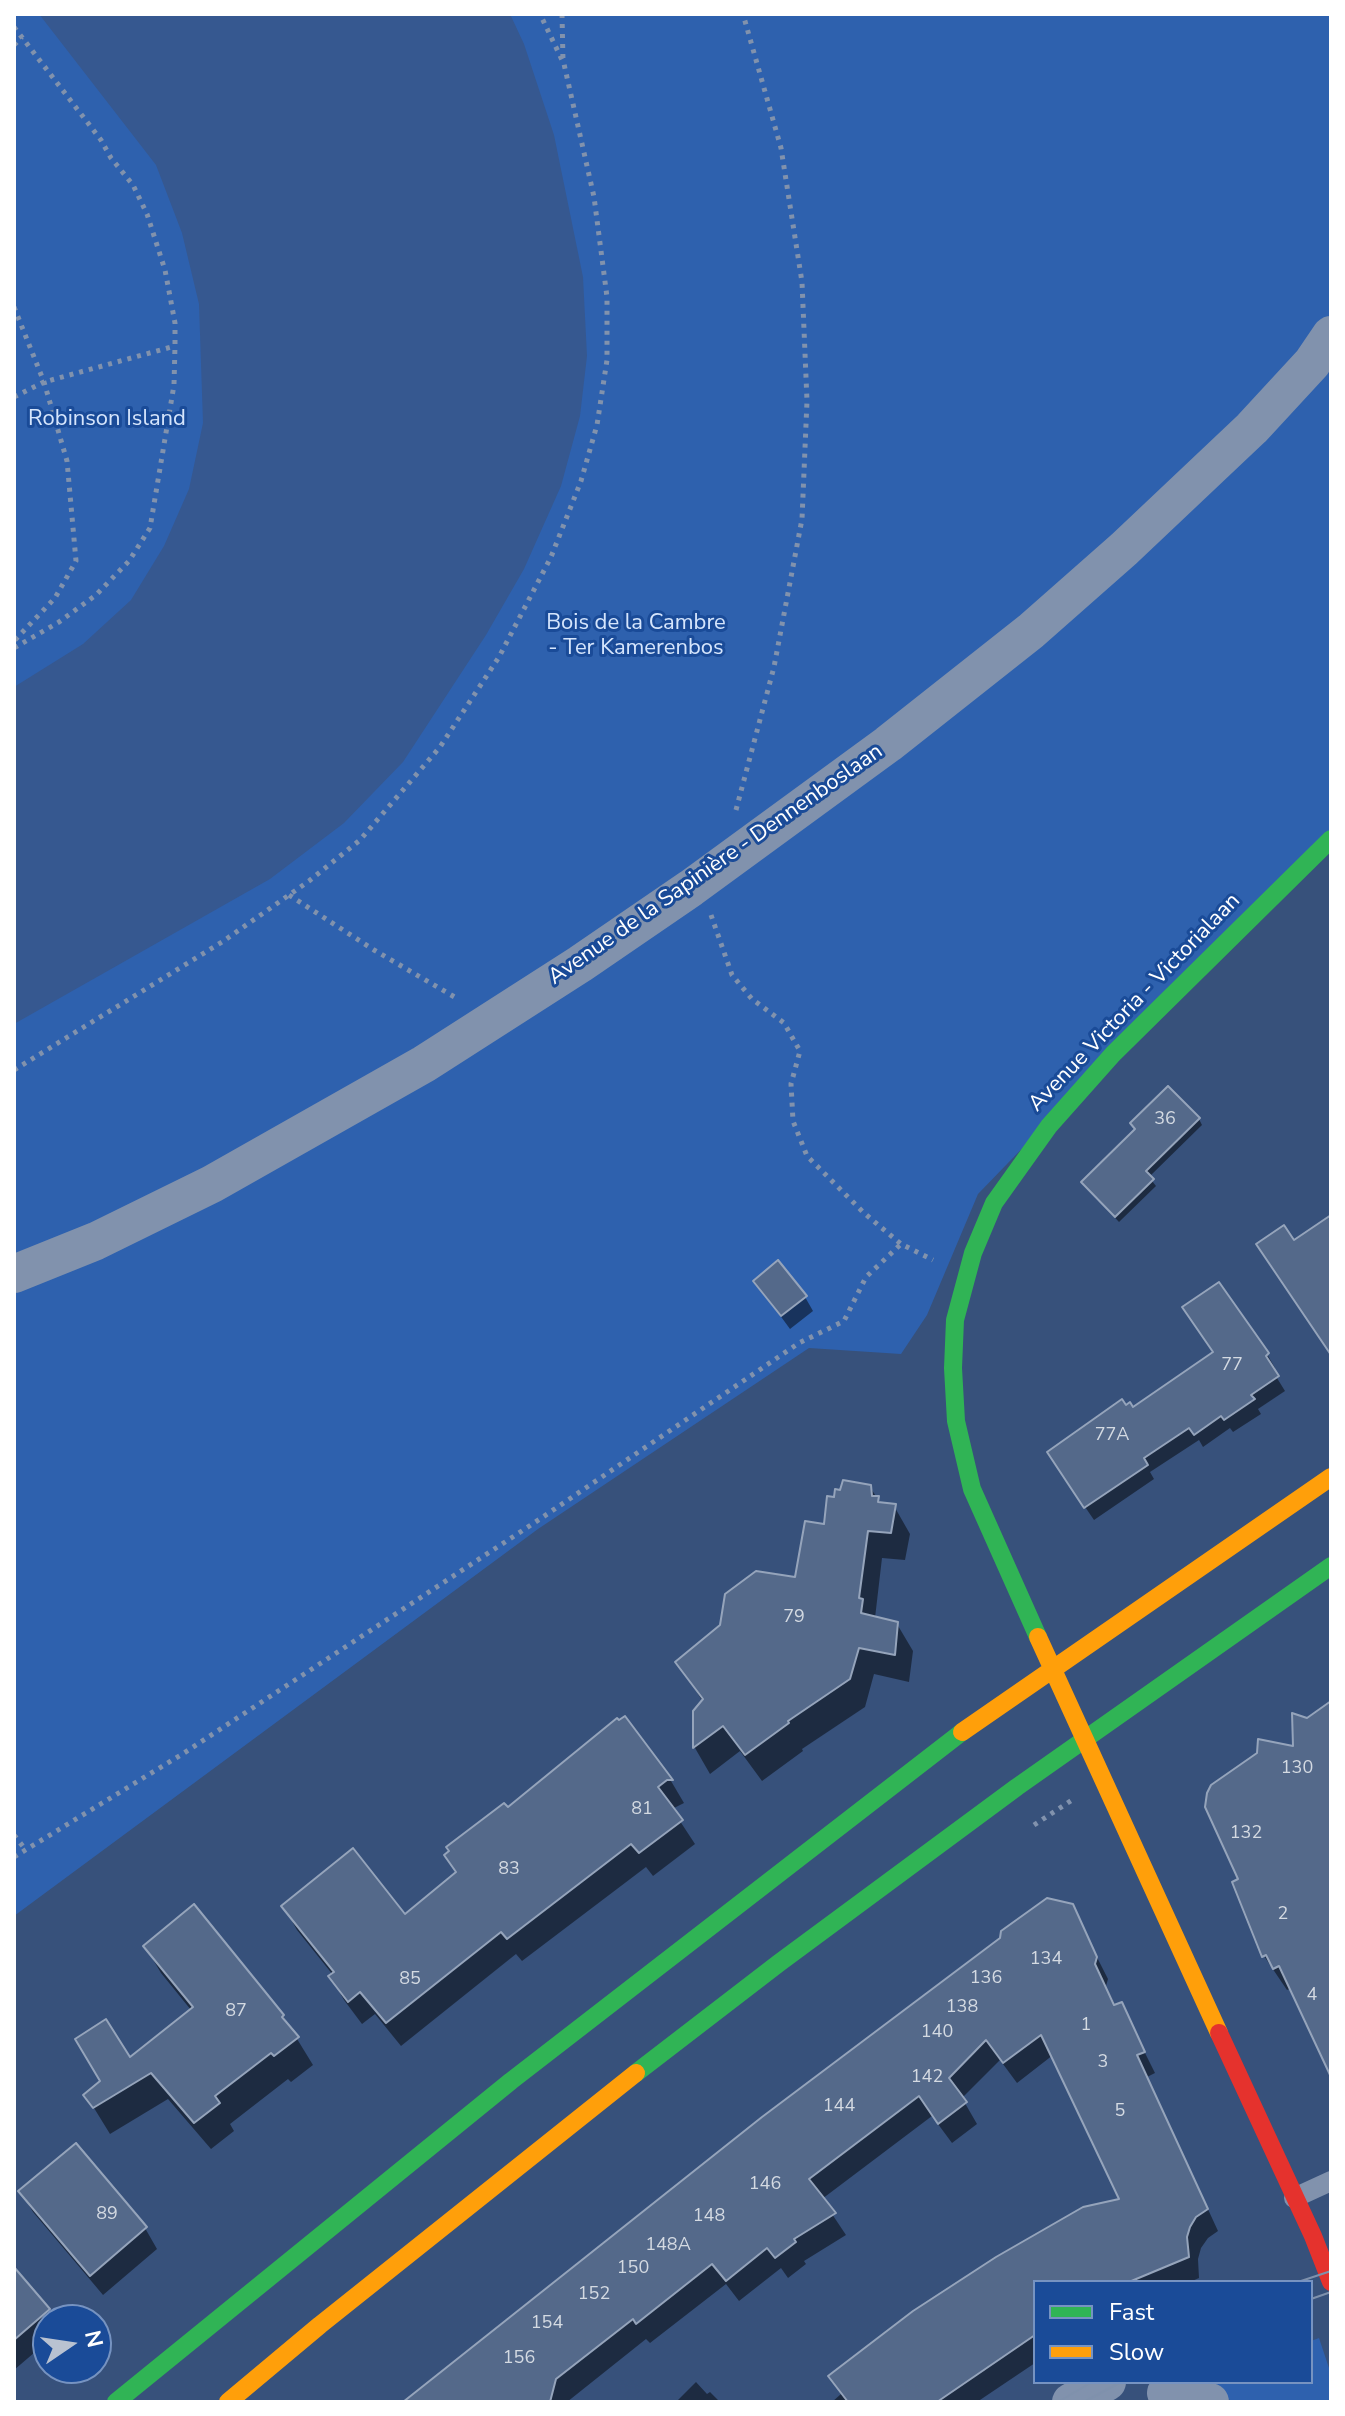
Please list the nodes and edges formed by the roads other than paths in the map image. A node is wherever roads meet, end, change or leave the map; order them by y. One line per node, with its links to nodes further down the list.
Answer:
1 (1331, 335): 3 (street, Avenue de la Sapinière - Dennenboslaan)
2 (1331, 839): 6 (main road, Avenue Victoria - Victorialaan)
3 (14, 1274)
4 (1331, 1477): 6 (main road)
5 (1331, 1566): 7 (main road)
6 (1053, 1668): 7 (main road, Avenue Victoria - Victorialaan); 13 (main road)
7 (1084, 1739): 9 (main road, Avenue Victoria - Victorialaan); 14 (main road)
8 (1331, 2181): 9 (lane)
9 (1294, 2198): 10 (main road, Avenue Victoria - Victorialaan)
10 (1331, 2282)
11 (1103, 2384): 15 (street)
12 (1166, 2393): 16 (street)
13 (116, 2402)
14 (228, 2402)
15 (1071, 2402)
16 (1210, 2402)

